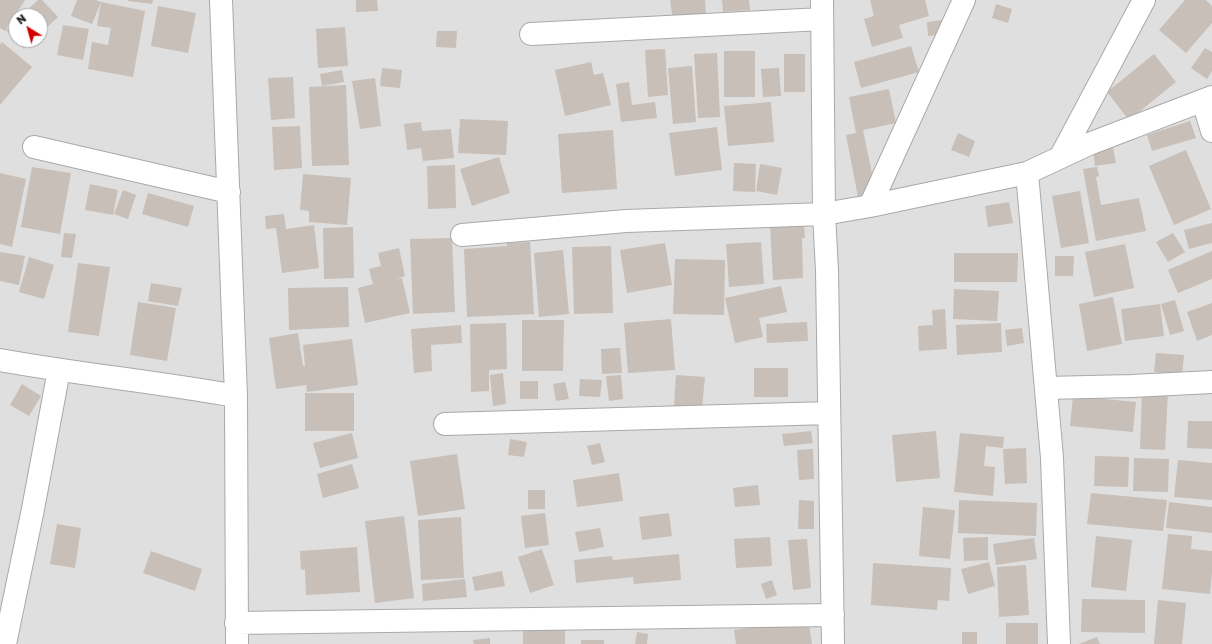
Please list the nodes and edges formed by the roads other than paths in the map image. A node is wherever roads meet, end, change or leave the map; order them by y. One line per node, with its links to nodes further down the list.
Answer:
1 (221, 0): 11 (street)
2 (964, 0): 12 (street)
3 (1144, 0): 9 (street)
4 (822, 10): 5 (street); 13 (street)
5 (531, 34)
6 (1208, 99): 7 (street); 9 (street)
7 (1212, 131)
8 (34, 147): 11 (street)
9 (1061, 156): 10 (street)
10 (1027, 173): 12 (street); 18 (street)
11 (228, 192): 19 (street)
12 (870, 206): 13 (street)
13 (824, 214): 14 (street); 20 (street)
14 (462, 235)
15 (0, 360): 16 (street)
16 (59, 370): 19 (street); 24 (street)
17 (1212, 382): 18 (street)
18 (1046, 388): 27 (street)
19 (236, 396): 23 (street)
20 (829, 413): 21 (street); 22 (street)
21 (445, 424)
22 (833, 615): 23 (street); 26 (street)
23 (236, 623): 25 (street)
24 (5, 644)
25 (237, 644)
26 (833, 644)
27 (1060, 644)

